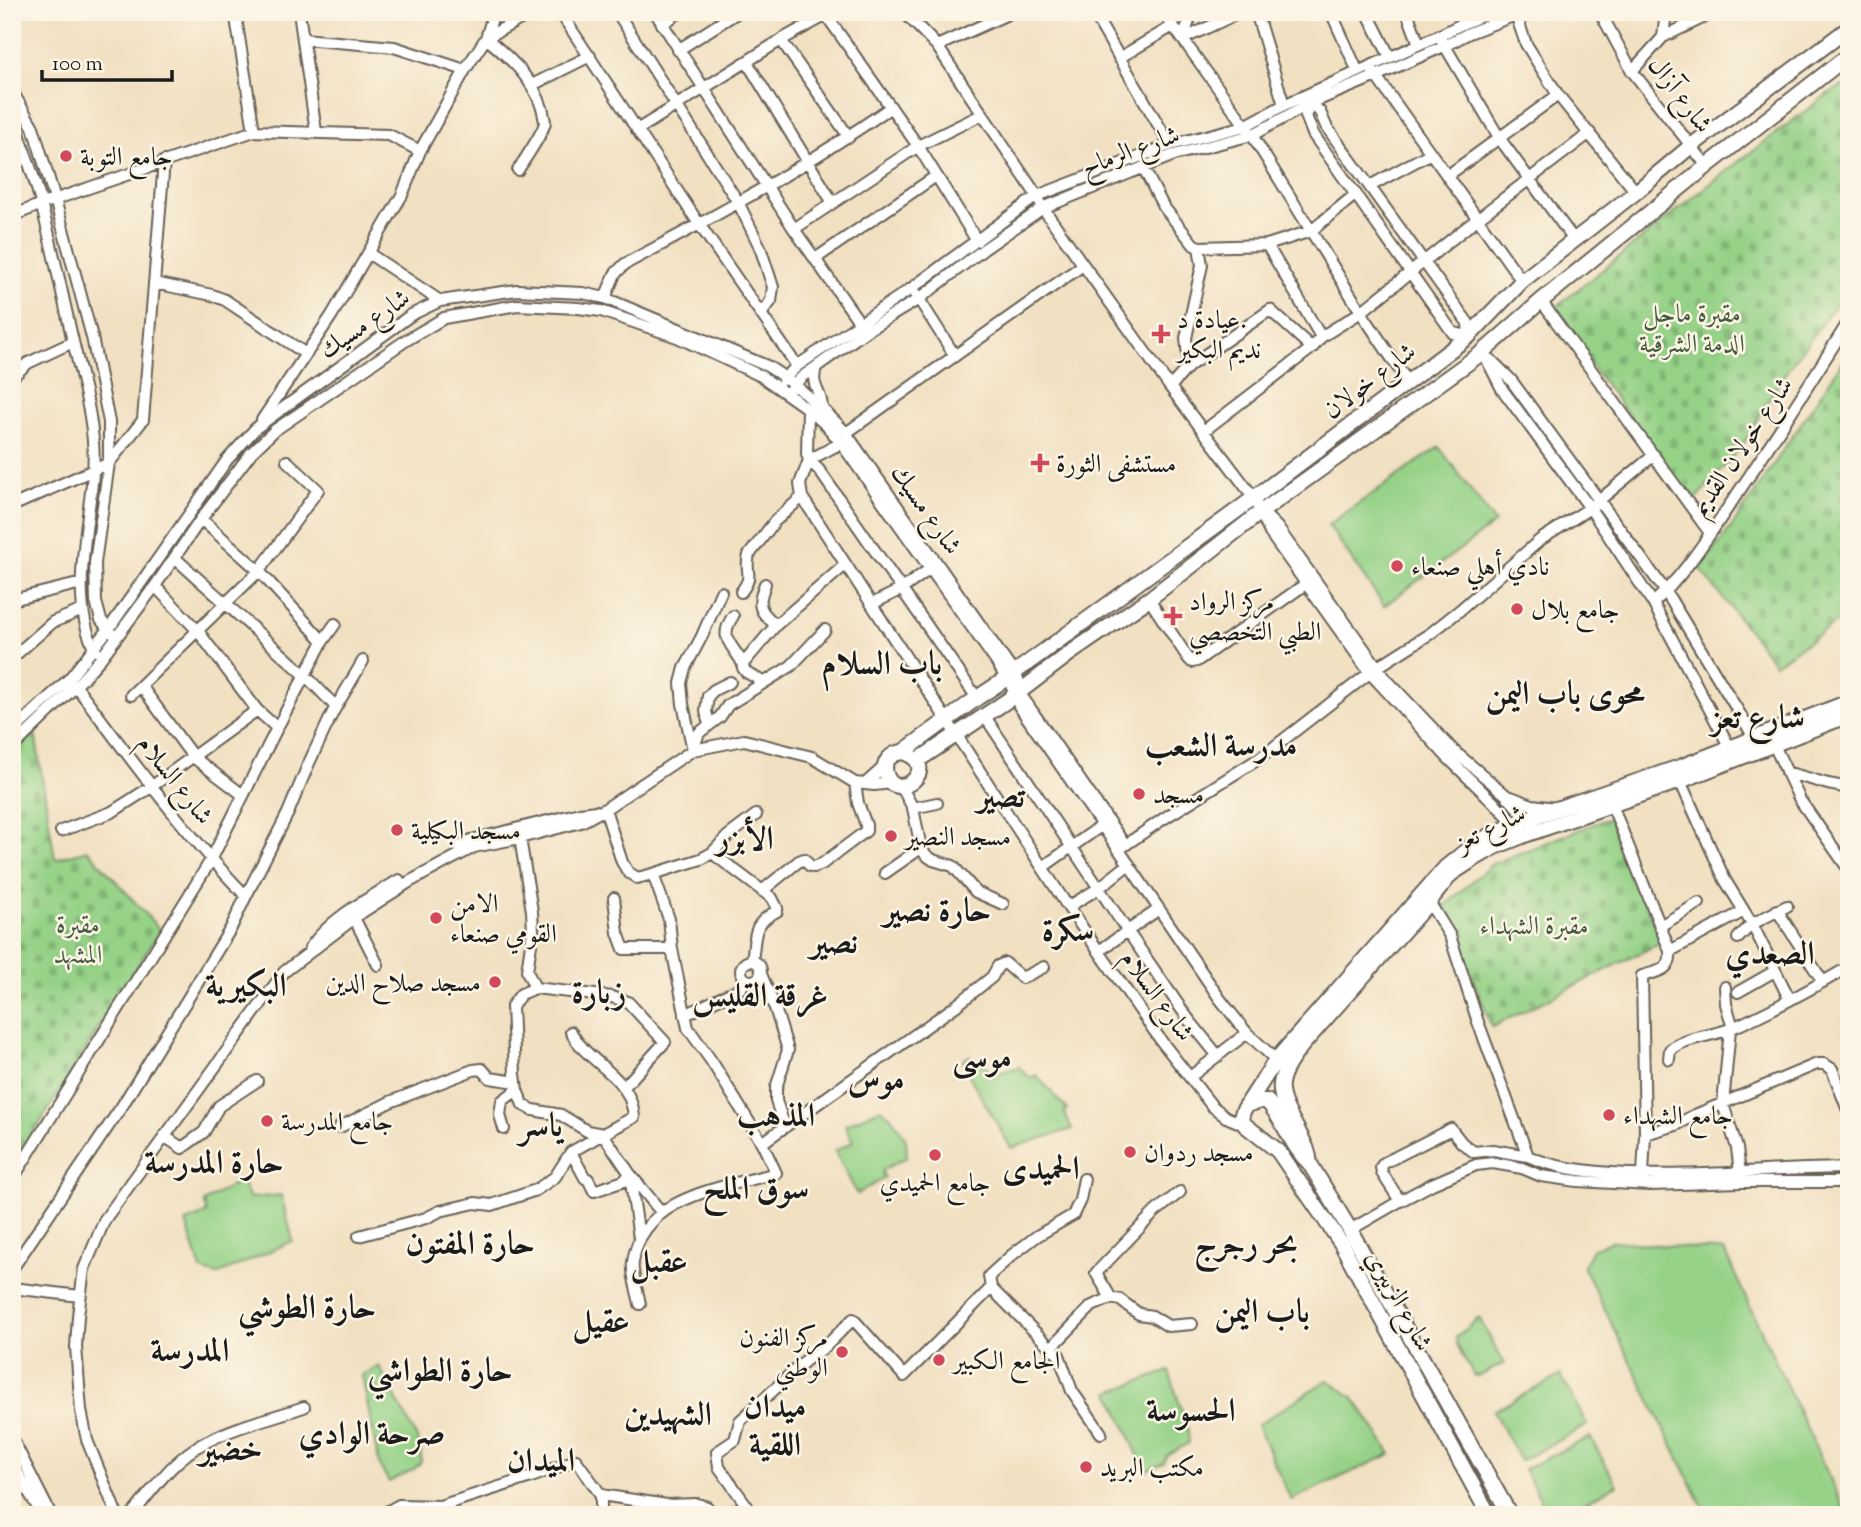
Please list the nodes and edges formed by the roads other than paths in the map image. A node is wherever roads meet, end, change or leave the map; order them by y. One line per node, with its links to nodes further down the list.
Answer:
1 (235, 12): 60 (street)
2 (299, 12): 33 (street)
3 (494, 12): 32 (street)
4 (533, 12): 32 (street)
5 (561, 12): 41 (street)
6 (617, 12): 55 (street)
7 (654, 12): 28 (street)
8 (680, 12): 28 (street)
9 (738, 12): 39 (street)
10 (904, 12): 38 (street)
11 (1012, 12): 26 (street)
12 (1093, 12): 43 (street)
13 (1163, 12): 29 (street)
14 (1192, 12): 34 (street)
15 (1241, 12): 34 (street)
16 (1256, 12): 54 (street)
17 (1331, 12): 48 (street)
18 (1367, 12): 42 (street)
19 (1407, 12): 37 (street)
20 (1491, 12): 27 (street, شارع الرماح)
21 (1600, 12): 47 (street, شارع آزال)
22 (1665, 12): 31 (street)
23 (1715, 12): 31 (street)
24 (827, 13): 35 (street); 56 (street)
25 (1518, 13): 36 (street, شارع الرماح); 52 (street)
26 (989, 17): 38 (street)
27 (1462, 17): 36 (street, شارع الرماح)
28 (662, 24): 39 (street)
29 (1173, 26): 34 (street); 43 (street)
30 (1849, 28): 68 (main road, شارع خولان)
31 (1662, 37): 47 (street)
32 (486, 38): 45 (street); 49 (street)
33 (303, 39): 45 (street); 62 (street)
34 (1183, 39): 61 (street)
35 (781, 40): 44 (street); 64 (street)
36 (1442, 40): 37 (street, شارع الرماح); 46 (street, شارع الرماح); 65 (street)
37 (1419, 44): 42 (street, شارع الرماح)
38 (937, 46): 57 (street)
39 (678, 50): 50 (street)
40 (1849, 55): 73 (main road, شارع خولان)
41 (590, 56): 49 (street); 59 (street)
42 (1390, 57): 46 (street, شارع الرماح)
43 (1119, 58): 66 (street)
44 (747, 62): 50 (street); 72 (street)
45 (465, 70): 69 (street)
46 (1372, 71): 48 (street, شارع الرماح); 53 (street, شارع الرماح); 70 (street)
47 (1632, 71): 68 (street, شارع آزال)
48 (1357, 72): 53 (street, شارع الرماح)
49 (532, 85): 75 (street)
50 (703, 89): 55 (street); 79 (street)
51 (12, 91): 84 (street)
52 (1558, 95): 63 (street); 65 (street)
53 (1311, 98): 54 (street, شارع الرماح); 61 (street, شارع الرماح); 80 (street); 82 (street)
54 (1284, 105): 61 (street, شارع الرماح)
55 (675, 106): 59 (street); 85 (street)
56 (891, 107): 64 (street); 67 (street)
57 (983, 114): 67 (street); 83 (street)
58 (12, 122): 87 (street)
59 (637, 130): 91 (street)
60 (254, 131): 62 (street); 71 (street)
61 (1249, 131): 66 (street, شارع الرماح); 74 (street, شارع الرماح); 93 (street)
62 (316, 132): 69 (street)
63 (1590, 133): 78 (street); 81 (street)
64 (849, 136): 72 (street)
65 (1500, 139): 77 (street); 78 (street)
66 (1170, 145): 83 (street, شارع الرماح)
67 (918, 146): 76 (street); 86 (street)
68 (1691, 146): 73 (street, شارع آزال); 81 (main road, شارع خولان)
69 (421, 152): 98 (street)
70 (1431, 153): 77 (street); 80 (street)
71 (164, 161): 84 (street); 104 (street)
72 (807, 161): 79 (street); 86 (street)
73 (1707, 166): 109 (main road, شارع خولان)
74 (1143, 167): 88 (street, شارع الرماح); 97 (street)
75 (518, 170)
76 (936, 176): 95 (street); 99 (street)
77 (1447, 176): 90 (street)
78 (1529, 180): 90 (street); 94 (street)
79 (766, 185): 85 (street); 92 (street)
80 (1370, 186): 100 (street)
81 (1636, 192): 94 (main road, شارع خولان)
82 (1356, 194): 93 (street); 102 (street)
83 (1037, 196): 88 (street); 95 (street, شارع الرماح)
84 (55, 199): 87 (street); 136 (street)
85 (738, 202): 91 (street); 111 (street)
86 (833, 203): 92 (street)
87 (42, 204): 89 (street); 116 (street)
88 (1043, 208): 101 (street); 107 (street, شارع الرماح)
89 (12, 216)
90 (1478, 219): 100 (street); 103 (street)
91 (699, 224): 106 (street); 111 (street)
92 (794, 229): 99 (street)
93 (1311, 231): 96 (street); 110 (street)
94 (1574, 240): 103 (main road, شارع خولان)
95 (977, 241): 105 (street, شارع الرماح)
96 (1267, 245): 97 (street); 115 (street)
97 (1199, 247): 122 (street)
98 (368, 253): 108 (street); 119 (street)
99 (815, 259): 113 (street)
100 (1423, 262): 102 (street); 114 (street)
101 (1083, 265): 120 (street); 127 (street)
102 (1412, 273): 110 (street); 114 (street)
103 (1522, 281): 114 (main road, شارع خولان)
104 (154, 283): 119 (street); 136 (street)
105 (912, 288): 107 (street); 113 (street, شارع الرماح)
106 (605, 298): 108 (street, شارع مسيك); 126 (street, شارع مسيك)
107 (919, 299): 120 (street); 123 (street, شارع الرماح)
108 (440, 301): 130 (street, شارع مسيك)
109 (1541, 301): 118 (main road, شارع خولان); 133 (street)
110 (1361, 312): 115 (street); 125 (street)
111 (761, 314): 121 (street)
112 (1849, 321): 145 (street, شارع خولان القديم)
113 (860, 323): 121 (street, شارع الرماح)
114 (1469, 336): 118 (main road); 125 (main road, شارع خولان)
115 (1321, 337): 117 (street)
116 (73, 342): 124 (street); 137 (street)
117 (1312, 348): 122 (street); 131 (street)
118 (1483, 352): 140 (street); 142 (street); 143 (main road, شارع خولان)
119 (306, 354): 130 (street)
120 (955, 356): 132 (street)
121 (797, 366): 126 (street, شارع الرماح)
122 (1189, 366): 127 (street)
123 (816, 367): 126 (street, شارع الرماح); 128 (street)
124 (12, 377)
125 (1407, 381): 139 (main road, شارع خولان)
126 (786, 386): 128 (street, شارع مسيك); 129 (street, شارع مسيك); 144 (street, شارع مسيك)
127 (1170, 387): 131 (street)
128 (822, 407): 132 (street, شارع مسيك)
129 (808, 410): 132 (street, شارع مسيك); 134 (street)
130 (256, 428): 169 (street, شارع مسيك)
131 (1205, 430): 139 (street)
132 (844, 438): 134 (street); 148 (street, شارع مسيك); 179 (street, شارع مسيك)
133 (1654, 455): 140 (street); 145 (street)
134 (810, 460): 138 (street); 154 (street)
135 (287, 461): 149 (street)
136 (109, 463): 137 (street); 169 (street)
137 (94, 470): 141 (street); 150 (street)
138 (802, 497): 147 (street); 156 (street)
139 (1254, 498): 143 (street); 171 (main road, شارع خولان)
140 (1598, 500): 142 (street); 157 (street)
141 (12, 506)
142 (1590, 508): 161 (street); 177 (street)
143 (1261, 512): 151 (street); 158 (main road, شارع خولان); 177 (street)
144 (201, 519): 146 (street, شارع مسيك); 149 (street)
145 (1710, 533): 157 (street, شارع خولان القديم)
146 (175, 558): 153 (street, شارع مسيك); 160 (street)
147 (845, 565): 162 (street); 166 (street)
148 (931, 568): 154 (street); 179 (street, شارع مسيك)
149 (259, 571): 160 (street); 170 (street)
150 (82, 583): 159 (street); 163 (street)
151 (1307, 583): 158 (street); 177 (street)
152 (765, 584): 166 (street)
153 (155, 586): 168 (street); 169 (street, شارع مسيك)
154 (902, 589): 162 (street); 186 (street)
155 (721, 592): 202 (street)
156 (741, 592)
157 (1666, 592): 161 (street, شارع خولان القديم); 198 (street)
158 (1149, 599): 173 (main road, شارع خولان)
159 (12, 600)
160 (226, 603): 168 (street); 178 (street)
161 (1653, 603): 201 (street)
162 (872, 604): 192 (street)
163 (83, 610): 172 (street); 174 (street)
164 (733, 616): 176 (street)
165 (335, 624): 170 (street)
166 (776, 625): 176 (street)
167 (825, 630): 181 (street)
168 (198, 631): 183 (street); 189 (street)
169 (112, 633): 172 (street, شارع مسيك)
170 (323, 640): 178 (street)
171 (1058, 641): 173 (main road); 179 (main road, شارع خولان)
172 (97, 653): 182 (street, شارع مسيك); 195 (street, شارع مسيك)
173 (1069, 654): 184 (main road, شارع خولان)
174 (12, 658)
175 (363, 661): 188 (street)
176 (743, 664): 181 (street)
177 (1373, 671): 205 (street); 227 (street)
178 (305, 675): 188 (street); 194 (street)
179 (1011, 676): 184 (street, شارع مسيك); 186 (main road, شارع خولان)
180 (730, 682): 193 (street)
181 (762, 682): 193 (street)
182 (76, 686): 200 (street, شارع مسيك); 213 (street, شارع السلام)
183 (142, 686): 185 (street); 206 (street)
184 (1017, 693): 190 (main road, شارع خولان); 223 (street); 227 (street)
185 (131, 695)
186 (976, 698): 192 (main road, شارع خولان)
187 (1849, 702): 198 (main road, شارع تعز)
188 (336, 707): 239 (street)
189 (257, 710): 194 (street); 206 (street)
190 (984, 715): 196 (main road, شارع خولان); 229 (street)
191 (1849, 715): 199 (main road, شارع تعز)
192 (946, 720): 196 (street, شارع السلام); 197 (main road, شارع خولان)
193 (709, 725): 202 (street)
194 (277, 728): 216 (street)
195 (12, 732)
196 (956, 735): 203 (main road, شارع خولان); 233 (street, شارع السلام)
197 (922, 738): 203 (main road); 204 (main road, شارع خولان)
198 (1755, 739): 201 (main road, شارع تعز)
199 (1774, 745): 209 (street); 210 (main road, شارع تعز)
200 (12, 748)
201 (1730, 748): 221 (main road, شارع تعز)
202 (693, 750): 211 (street); 220 (street)
203 (931, 751): 207 (main road, شارع خولان)
204 (903, 752): 207 (main road); 208 (main road)
205 (1451, 754): 215 (street); 224 (street)
206 (193, 757): 213 (street); 216 (street)
207 (917, 761): 212 (main road)
208 (885, 766): 211 (street); 212 (main road)
209 (1786, 772): 214 (street); 234 (street)
210 (1680, 781): 218 (main road, شارع تعز); 246 (street)
211 (860, 783): 212 (street); 238 (street)
212 (897, 785): 219 (street)
213 (152, 787): 225 (street); 231 (street, شارع السلام)
214 (1849, 788)
215 (1506, 794): 221 (street); 224 (street)
216 (243, 795): 231 (street)
217 (937, 803): 219 (street)
218 (1612, 805): 224 (main road, شارع تعز); 249 (street)
219 (913, 808): 228 (street)
220 (605, 809): 226 (street); 236 (street); 255 (street)
221 (1559, 809): 224 (main road, شارع تعز)
222 (756, 815): 230 (street)
223 (1101, 826): 227 (street); 229 (street)
224 (1526, 827): 241 (main road, شارع تعز); 274 (main road, شارع تعز)
225 (61, 831)
226 (520, 838): 247 (street); 264 (street)
227 (1122, 847): 232 (street)
228 (921, 848): 235 (street); 243 (street)
229 (1073, 848): 233 (street); 237 (street)
230 (712, 853): 236 (street); 238 (street)
231 (211, 860): 239 (street, شارع السلام); 298 (street)
232 (1129, 864): 237 (street); 245 (street)
233 (1043, 867): 244 (street, شارع السلام)
234 (1849, 870)
235 (885, 873)
236 (653, 874): 252 (street)
237 (1099, 888): 244 (street); 250 (street)
238 (762, 891): 256 (street)
239 (246, 896): 306 (street)
240 (614, 898): 252 (street)
241 (1429, 902): 291 (street); 292 (main road, شارع تعز)
242 (1699, 903): 249 (street)
243 (1003, 904)
244 (1068, 907): 253 (street, شارع السلام)
245 (1159, 909): 250 (street); 271 (street)
246 (1744, 911): 248 (street); 254 (street)
247 (354, 918): 255 (street); 257 (street)
248 (1752, 924): 251 (street); 260 (street); 263 (street)
249 (1660, 926): 254 (street)
250 (1128, 932): 253 (street); 272 (street)
251 (1738, 938)
252 (672, 949): 268 (street)
253 (1099, 951): 275 (street, شارع السلام)
254 (1670, 951): 287 (street)
255 (302, 959): 288 (street)
256 (752, 961): 261 (street); 262 (street)
257 (378, 965)
258 (1044, 967): 284 (street)
259 (1849, 967): 263 (street)
260 (1775, 971): 266 (street); 267 (street)
261 (761, 974): 262 (street); 284 (street)
262 (746, 980): 268 (street)
263 (1823, 982): 267 (street)
264 (535, 988): 277 (street); 278 (street)
265 (1725, 988): 269 (street)
266 (1738, 992)
267 (1790, 1000): 269 (street)
268 (685, 1015): 289 (street)
269 (1732, 1029): 273 (street); 279 (street)
270 (571, 1032): 278 (street)
271 (1247, 1033): 272 (street); 274 (street)
272 (1218, 1056): 275 (street)
273 (1668, 1059)
274 (1276, 1060): 280 (main road, شارع تعز)
275 (1190, 1077): 282 (street, شارع السلام)
276 (257, 1082): 288 (street)
277 (516, 1086): 283 (street); 285 (street); 286 (street)
278 (625, 1087): 286 (street)
279 (1723, 1104): 281 (street); 287 (street); 294 (street)
280 (1247, 1105): 282 (main road); 292 (main road)
281 (1849, 1113)
282 (1245, 1125): 322 (main road, شارع الزبيري)
283 (341, 1127)
284 (785, 1128): 289 (street)
285 (505, 1129)
286 (603, 1134): 290 (street); 295 (street)
287 (1645, 1134): 296 (street)
288 (164, 1136): 309 (street)
289 (762, 1143): 302 (street)
290 (571, 1153): 295 (street); 304 (street)
291 (1528, 1156): 296 (street); 301 (street)
292 (1310, 1164): 303 (main road, شارع الزبيري)
293 (1849, 1168): 294 (street)
294 (1740, 1173): 296 (street)
295 (630, 1174): 302 (street); 305 (street)
296 (1643, 1175)
297 (1084, 1179): 308 (street)
298 (12, 1180)
299 (1849, 1182): 301 (street)
300 (1181, 1192): 310 (street)
301 (1400, 1201): 303 (street)
302 (662, 1213): 305 (street)
303 (1350, 1230): 321 (main road, شارع الزبيري)
304 (359, 1236)
305 (639, 1238): 311 (street)
306 (12, 1269)
307 (12, 1288): 309 (street)
308 (991, 1288): 313 (street); 320 (street)
309 (80, 1296): 325 (street)
310 (1111, 1298): 312 (street); 313 (street)
311 (640, 1304)
312 (1192, 1324)
313 (1051, 1348): 315 (street)
314 (304, 1407): 326 (street)
315 (1101, 1433)
316 (12, 1438): 324 (street)
317 (12, 1463): 323 (street)
318 (601, 1495): 319 (street); 328 (street); 329 (street)
319 (400, 1510): 327 (street)
320 (749, 1510): 330 (street)
321 (1509, 1513): 322 (main road)
322 (1489, 1514)
323 (42, 1515)
324 (51, 1515)
325 (117, 1515)
326 (132, 1515)
327 (381, 1515)
328 (601, 1515)
329 (714, 1515)
330 (722, 1515)

